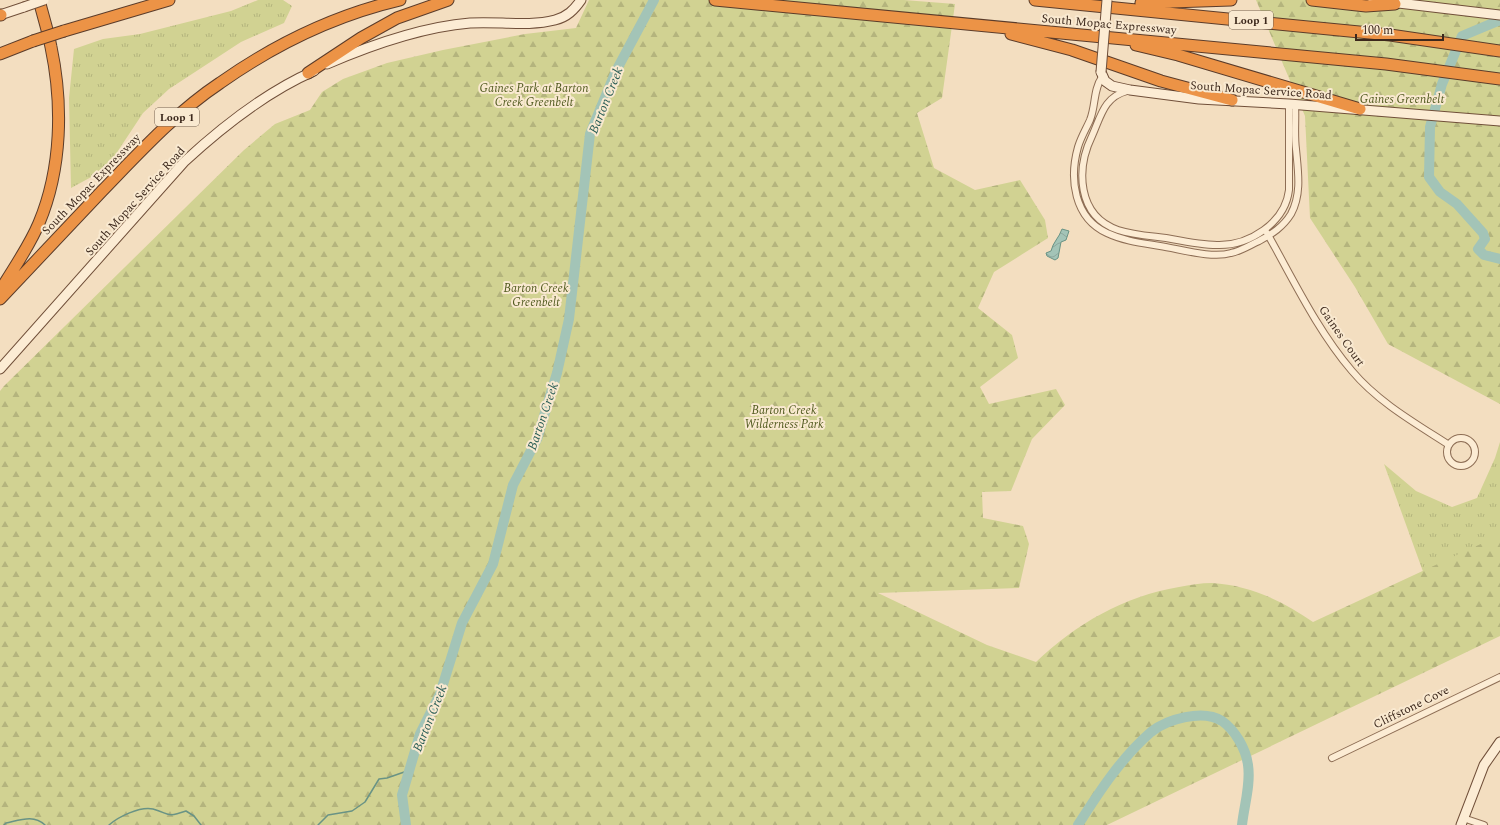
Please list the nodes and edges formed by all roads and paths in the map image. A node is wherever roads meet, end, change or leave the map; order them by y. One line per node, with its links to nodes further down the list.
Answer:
1 (39, 0): 36 (highway)
2 (44, 0): 15 (main road, bridge)
3 (169, 0): 19 (highway, bridge)
4 (400, 0): 37 (highway, South Mopac Expressway / Loop 1)
5 (448, 0): 20 (highway)
6 (581, 0): 20 (main road, South Mopac Service Road)
7 (715, 0): 16 (highway, South Mopac Expressway)
8 (1035, 0): 12 (highway, South Mopac Expressway / Loop 1)
9 (1231, 0): 12 (highway)
10 (1312, 0): 13 (highway)
11 (1373, 0): 13 (main road)
12 (1110, 3): 18 (highway, South Mopac Expressway / Loop 1); 21 (main road, bridge)
13 (1395, 4): 14 (main road)
14 (1500, 14)
15 (0, 15)
16 (983, 26): 17 (highway, South Mopac Expressway); 24 (highway)
17 (1121, 38): 22 (highway, South Mopac Expressway); 26 (highway)
18 (1500, 51)
19 (0, 54)
20 (308, 73): 38 (main road, South Mopac Service Road / Loop 1)
21 (1101, 75): 23 (main road, South Mopac Service Road); 28 (street)
22 (1500, 79)
23 (1130, 90): 24 (main road, South Mopac Service Road); 29 (street)
24 (1232, 100): 25 (main road, South Mopac Service Road)
25 (1292, 104): 26 (main road, South Mopac Service Road); 30 (street); 31 (street)
26 (1360, 109): 27 (main road, South Mopac Service Road)
27 (1500, 121)
28 (1085, 130): 29 (street); 35 (street)
29 (1093, 134): 32 (street)
30 (1289, 149): 31 (street); 33 (street)
31 (1296, 149): 34 (street)
32 (1118, 230): 33 (street); 35 (street)
33 (1264, 230): 34 (street, Gaines Court)
34 (1268, 236): 35 (street); 39 (street, Gaines Court)
35 (1116, 237)
36 (0, 291)
37 (0, 299)
38 (0, 369)
39 (1449, 445): 39 (street)
40 (1500, 677): 42 (street, Cliffstone Cove)
41 (1500, 742): 43 (main road)
42 (1332, 758)
43 (1462, 821): 44 (street)
44 (1484, 825)

